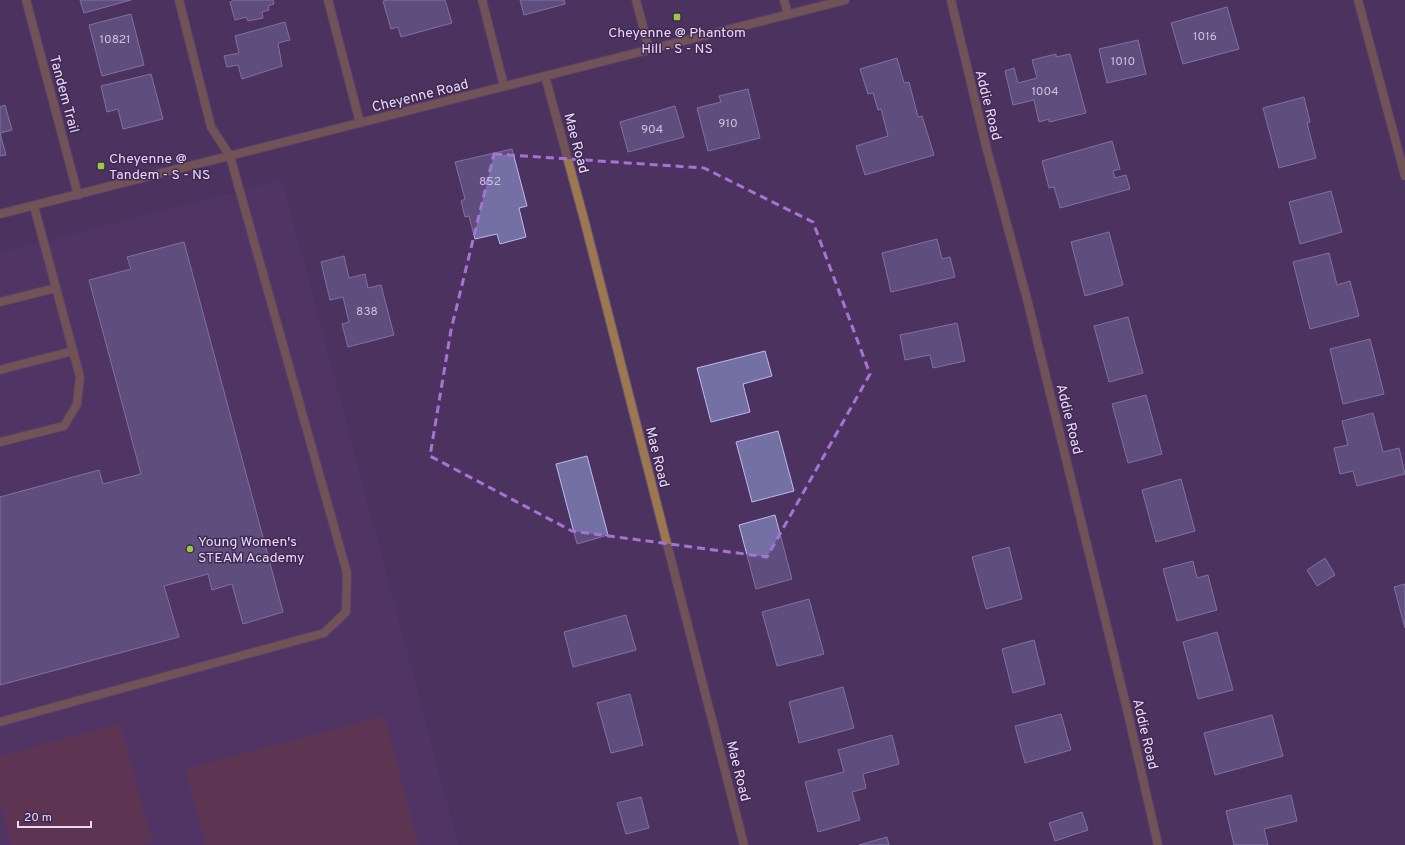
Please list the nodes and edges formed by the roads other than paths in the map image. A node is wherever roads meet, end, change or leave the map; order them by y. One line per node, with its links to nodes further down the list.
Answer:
1 (26, 0): 17 (street, Tandem Trail)
2 (179, 0): 15 (street)
3 (328, 0): 14 (street)
4 (482, 0): 13 (street)
5 (636, 0): 11 (street)
6 (784, 0): 10 (street)
7 (845, 0): 10 (street, Cheyenne Road)
8 (950, 0): 27 (street, Addie Road)
9 (1358, 0): 16 (street)
10 (788, 15): 11 (street, Cheyenne Road)
11 (649, 50): 12 (street, Cheyenne Road)
12 (545, 76): 13 (street, Cheyenne Road); 26 (street, Mae Road)
13 (504, 86): 14 (street, Cheyenne Road)
14 (360, 123): 15 (street, Cheyenne Road)
15 (230, 156): 17 (street, Cheyenne Road); 25 (street)
16 (1405, 176)
17 (78, 195): 18 (street, Cheyenne Road)
18 (34, 206): 19 (street, Cheyenne Road); 20 (street)
19 (0, 214)
20 (56, 288): 21 (street); 22 (street)
21 (0, 302)
22 (73, 351): 23 (street); 24 (street)
23 (0, 370)
24 (0, 442)
25 (0, 722)
26 (744, 845)
27 (1158, 845)

